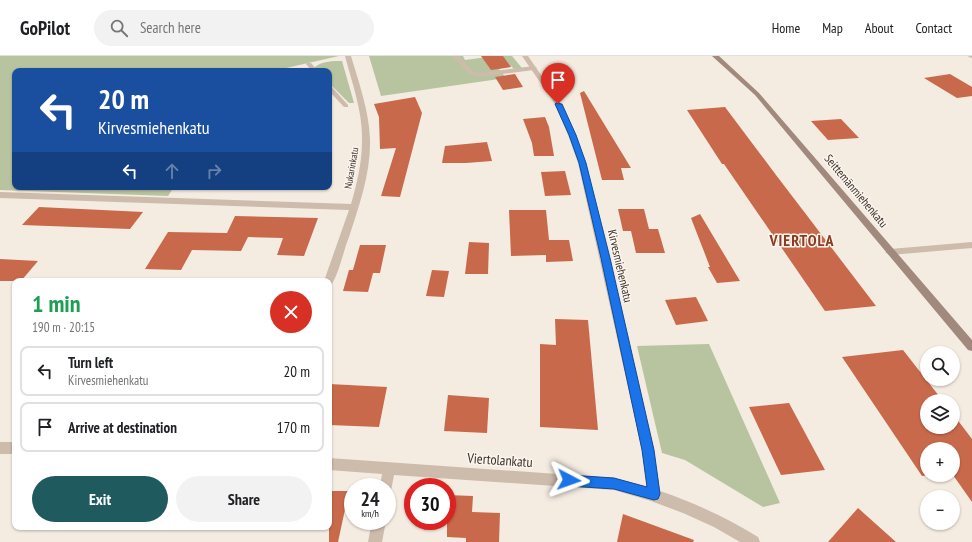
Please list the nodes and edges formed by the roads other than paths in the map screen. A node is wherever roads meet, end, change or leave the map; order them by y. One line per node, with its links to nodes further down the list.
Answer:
1 (348, 56): 11 (street, Nukarinkatu)
2 (455, 56): 7 (street)
3 (525, 56): 7 (street, Kirvesmiehenkatu)
4 (715, 56): 13 (street, Seittemänmiehenkatu)
5 (308, 64): 6 (street)
6 (312, 68)
7 (534, 68): 21 (street, Kirvesmiehenkatu)
8 (332, 90): 9 (street)
9 (346, 106)
10 (0, 195): 11 (street)
11 (353, 207): 14 (street, Nukarinkatu)
12 (972, 245): 13 (street)
13 (890, 252): 15 (street, Seittemänmiehenkatu)
14 (329, 278)
15 (972, 347)
16 (0, 448): 17 (street)
17 (12, 448)
18 (332, 464): 19 (street, Viertolankatu)
19 (389, 469): 20 (street); 21 (street, Viertolankatu)
20 (388, 478)
21 (654, 494): 24 (street, Viertolankatu)
22 (377, 530): 23 (street)
23 (375, 542)
24 (753, 542)

